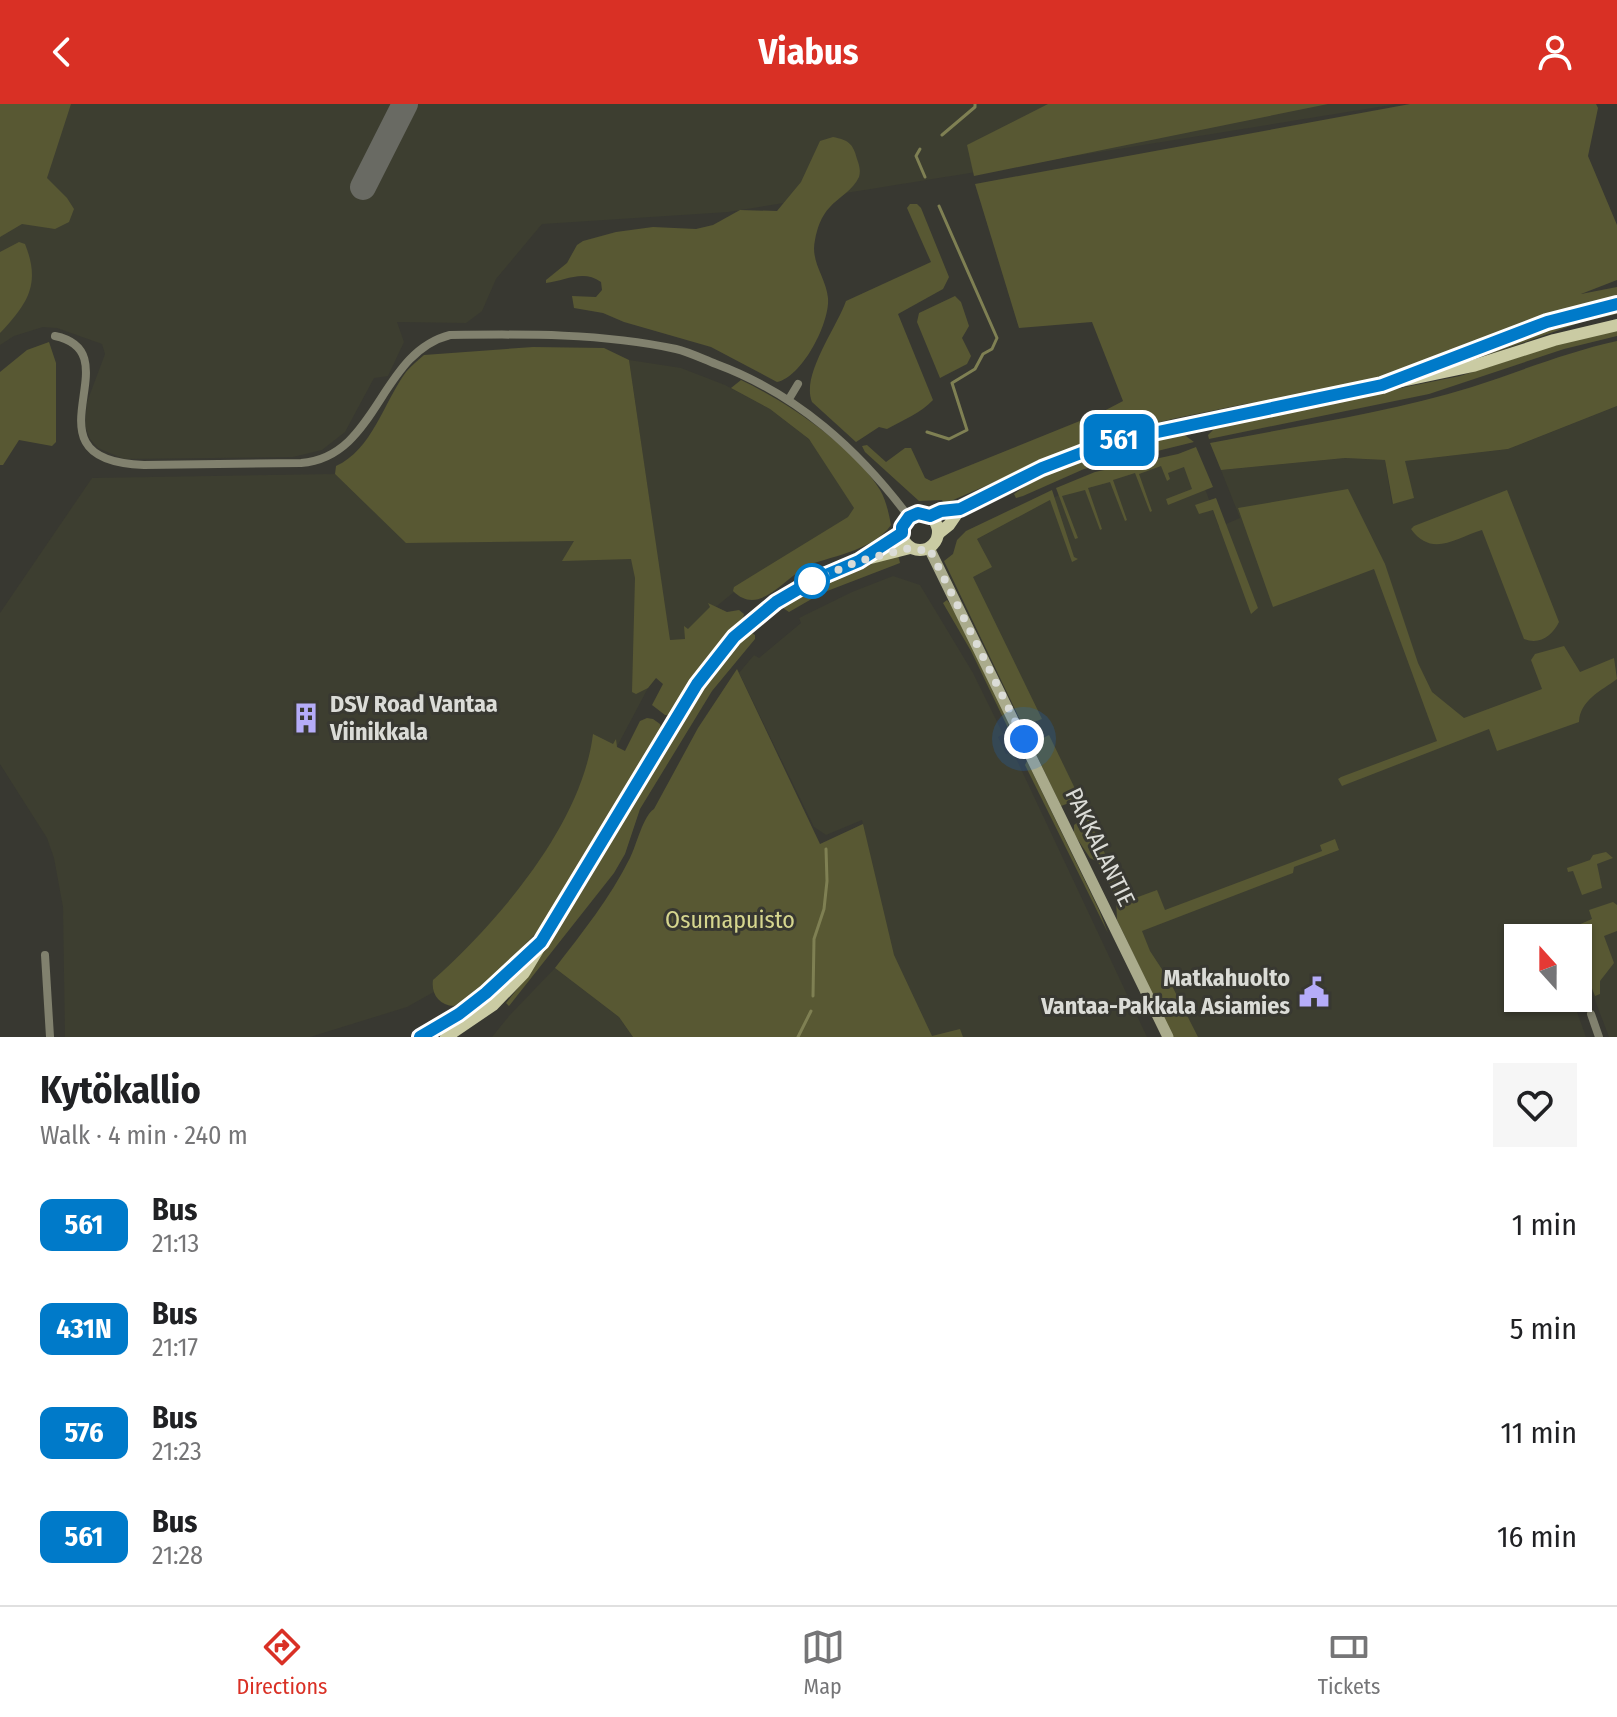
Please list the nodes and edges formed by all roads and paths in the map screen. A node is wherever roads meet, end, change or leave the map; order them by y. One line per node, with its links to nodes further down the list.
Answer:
1 (1617, 304): 5 (main road)
2 (1617, 325): 5 (main road)
3 (55, 336): 6 (street)
4 (798, 384): 6 (street)
5 (1382, 385): 7 (main road)
6 (789, 399): 9 (street)
7 (960, 509): 8 (main road); 11 (main road)
8 (930, 516): 9 (main road); 11 (main road)
9 (909, 517): 10 (main road)
10 (902, 533): 12 (main road); 14 (main road)
11 (939, 533): 13 (main road)
12 (910, 548): 13 (main road); 14 (main road)
13 (929, 548): 20 (main road, PAKKALANTIE)
14 (859, 561): 17 (main road)
15 (45, 955): 19 (street)
16 (1591, 1014): 21 (street)
17 (449, 1033): 18 (main road)
18 (430, 1035)
19 (50, 1037)
20 (1168, 1037)
21 (1599, 1037)

